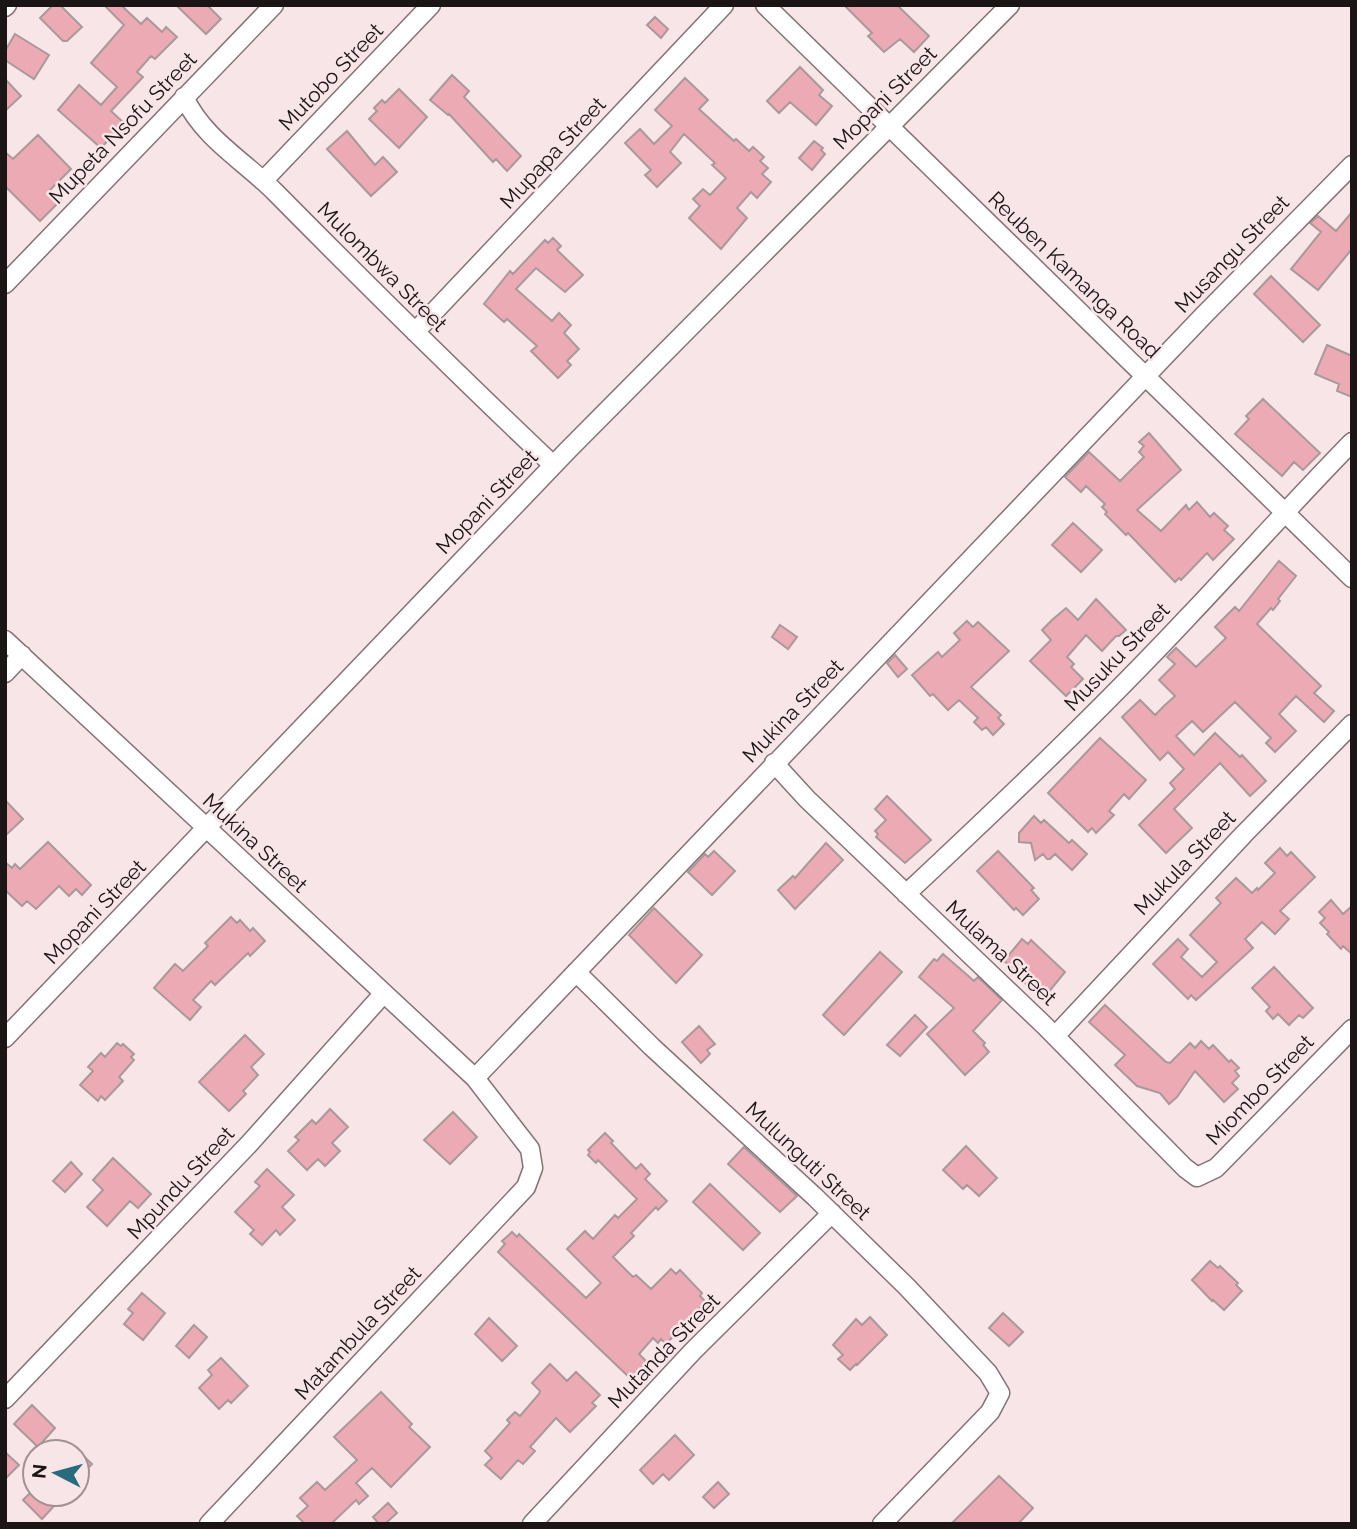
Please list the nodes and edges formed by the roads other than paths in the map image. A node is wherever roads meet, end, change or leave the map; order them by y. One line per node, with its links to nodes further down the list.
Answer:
1 (274, 5): 6 (street, Mupeta Nsofu Street)
2 (430, 5): 9 (street, Mutobo Street)
3 (724, 5): 11 (street, Mupapa Street)
4 (765, 5): 7 (street, Reuben Kamanga Road)
5 (1010, 5): 7 (street, Mopani Street)
6 (184, 96): 9 (street, Mulombwa Street); 10 (street, Mupeta Nsofu Street)
7 (888, 127): 12 (street, Reuben Kamanga Road); 14 (street, Mopani Street)
8 (1352, 165): 12 (street, Musangu Street)
9 (264, 181): 11 (street, Mulombwa Street)
10 (5, 284)
11 (415, 332): 14 (street, Mulombwa Street)
12 (1146, 376): 15 (street, Reuben Kamanga Road); 21 (street, Mukina Street)
13 (1352, 442): 15 (street, Musuku Street)
14 (553, 465): 22 (street, Mopani Street)
15 (1283, 512): 16 (street, Reuben Kamanga Road); 23 (street, Musuku Street)
16 (1352, 578)
17 (5, 640): 18 (street, Mukina Street)
18 (22, 655): 19 (street); 22 (street, Mukina Street)
19 (5, 673)
20 (1352, 724): 27 (street, Mukula Street)
21 (774, 763): 23 (street, Mulama Street); 24 (street, Mukina Street)
22 (206, 828): 25 (street, Mukina Street); 28 (street, Mopani Street)
23 (906, 894): 27 (street, Mulama Street)
24 (576, 971): 29 (street, Mukina Street); 32 (street, Mulunguti Street)
25 (384, 993): 29 (street, Mukina Street); 33 (street, Mpundu Street)
26 (1352, 1029): 31 (street, Miombo Street)
27 (1055, 1035): 31 (street, Mulama Street)
28 (5, 1038)
29 (475, 1078): 30 (street, Mukina Street)
30 (533, 1168): 34 (street, Matambula Street)
31 (1197, 1177)
32 (832, 1213): 35 (street, Mutanda Street); 36 (street, Mulunguti Street)
33 (5, 1399)
34 (209, 1524)
35 (533, 1524)
36 (882, 1524)

